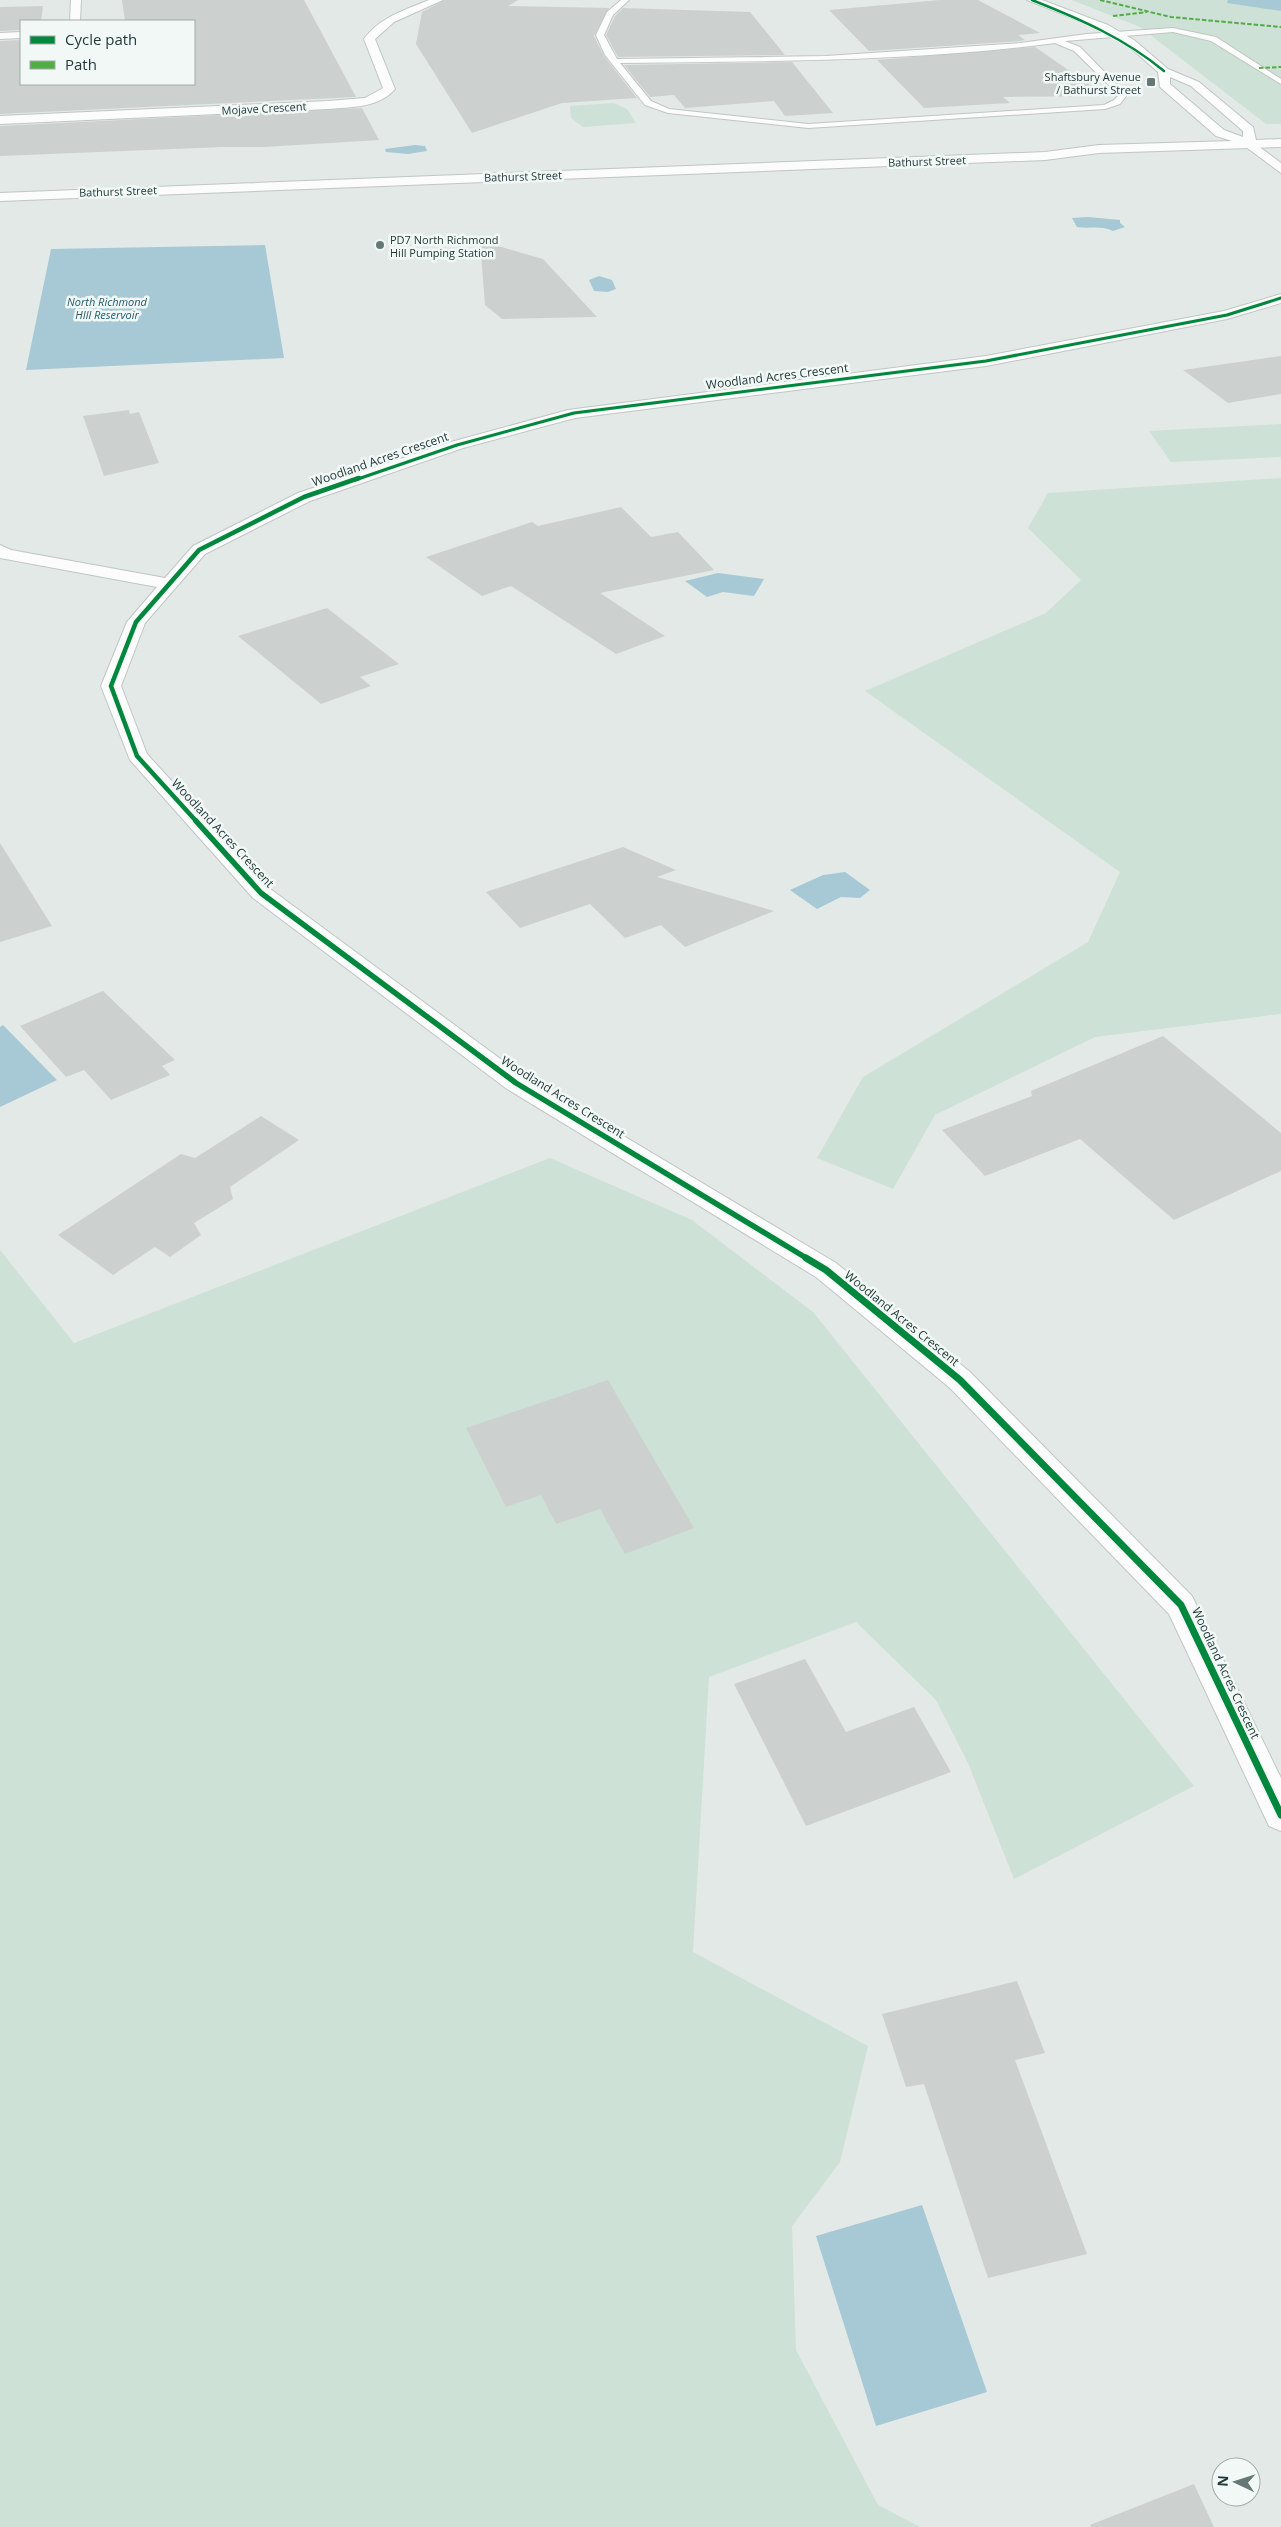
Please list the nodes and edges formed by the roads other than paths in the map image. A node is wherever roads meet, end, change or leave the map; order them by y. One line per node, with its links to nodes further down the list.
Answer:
1 (76, 0): 5 (street)
2 (438, 0): 13 (street, Mojave Crescent)
3 (625, 0): 10 (lane)
4 (1032, 0): 6 (street)
5 (75, 20)
6 (1115, 34): 9 (lane); 11 (street); 12 (lane)
7 (20, 35): 8 (street)
8 (0, 36)
9 (1055, 40): 10 (lane); 10 (lane)
10 (614, 61)
11 (1164, 70): 15 (street); 15 (street)
12 (1281, 82)
13 (0, 120)
14 (1281, 142): 15 (street, Bathurst Street)
15 (1250, 144): 17 (street); 18 (street, Bathurst Street)
16 (1281, 154): 17 (street, Bathurst Street)
17 (1264, 155): 18 (street, Bathurst Street); 19 (street)
18 (1046, 156): 20 (street, Bathurst Street)
19 (1281, 169)
20 (0, 197)
21 (1281, 298): 23 (street, Woodland Acres Crescent)
22 (0, 550): 23 (street)
23 (170, 584): 24 (street, Woodland Acres Crescent)
24 (1281, 1814)

